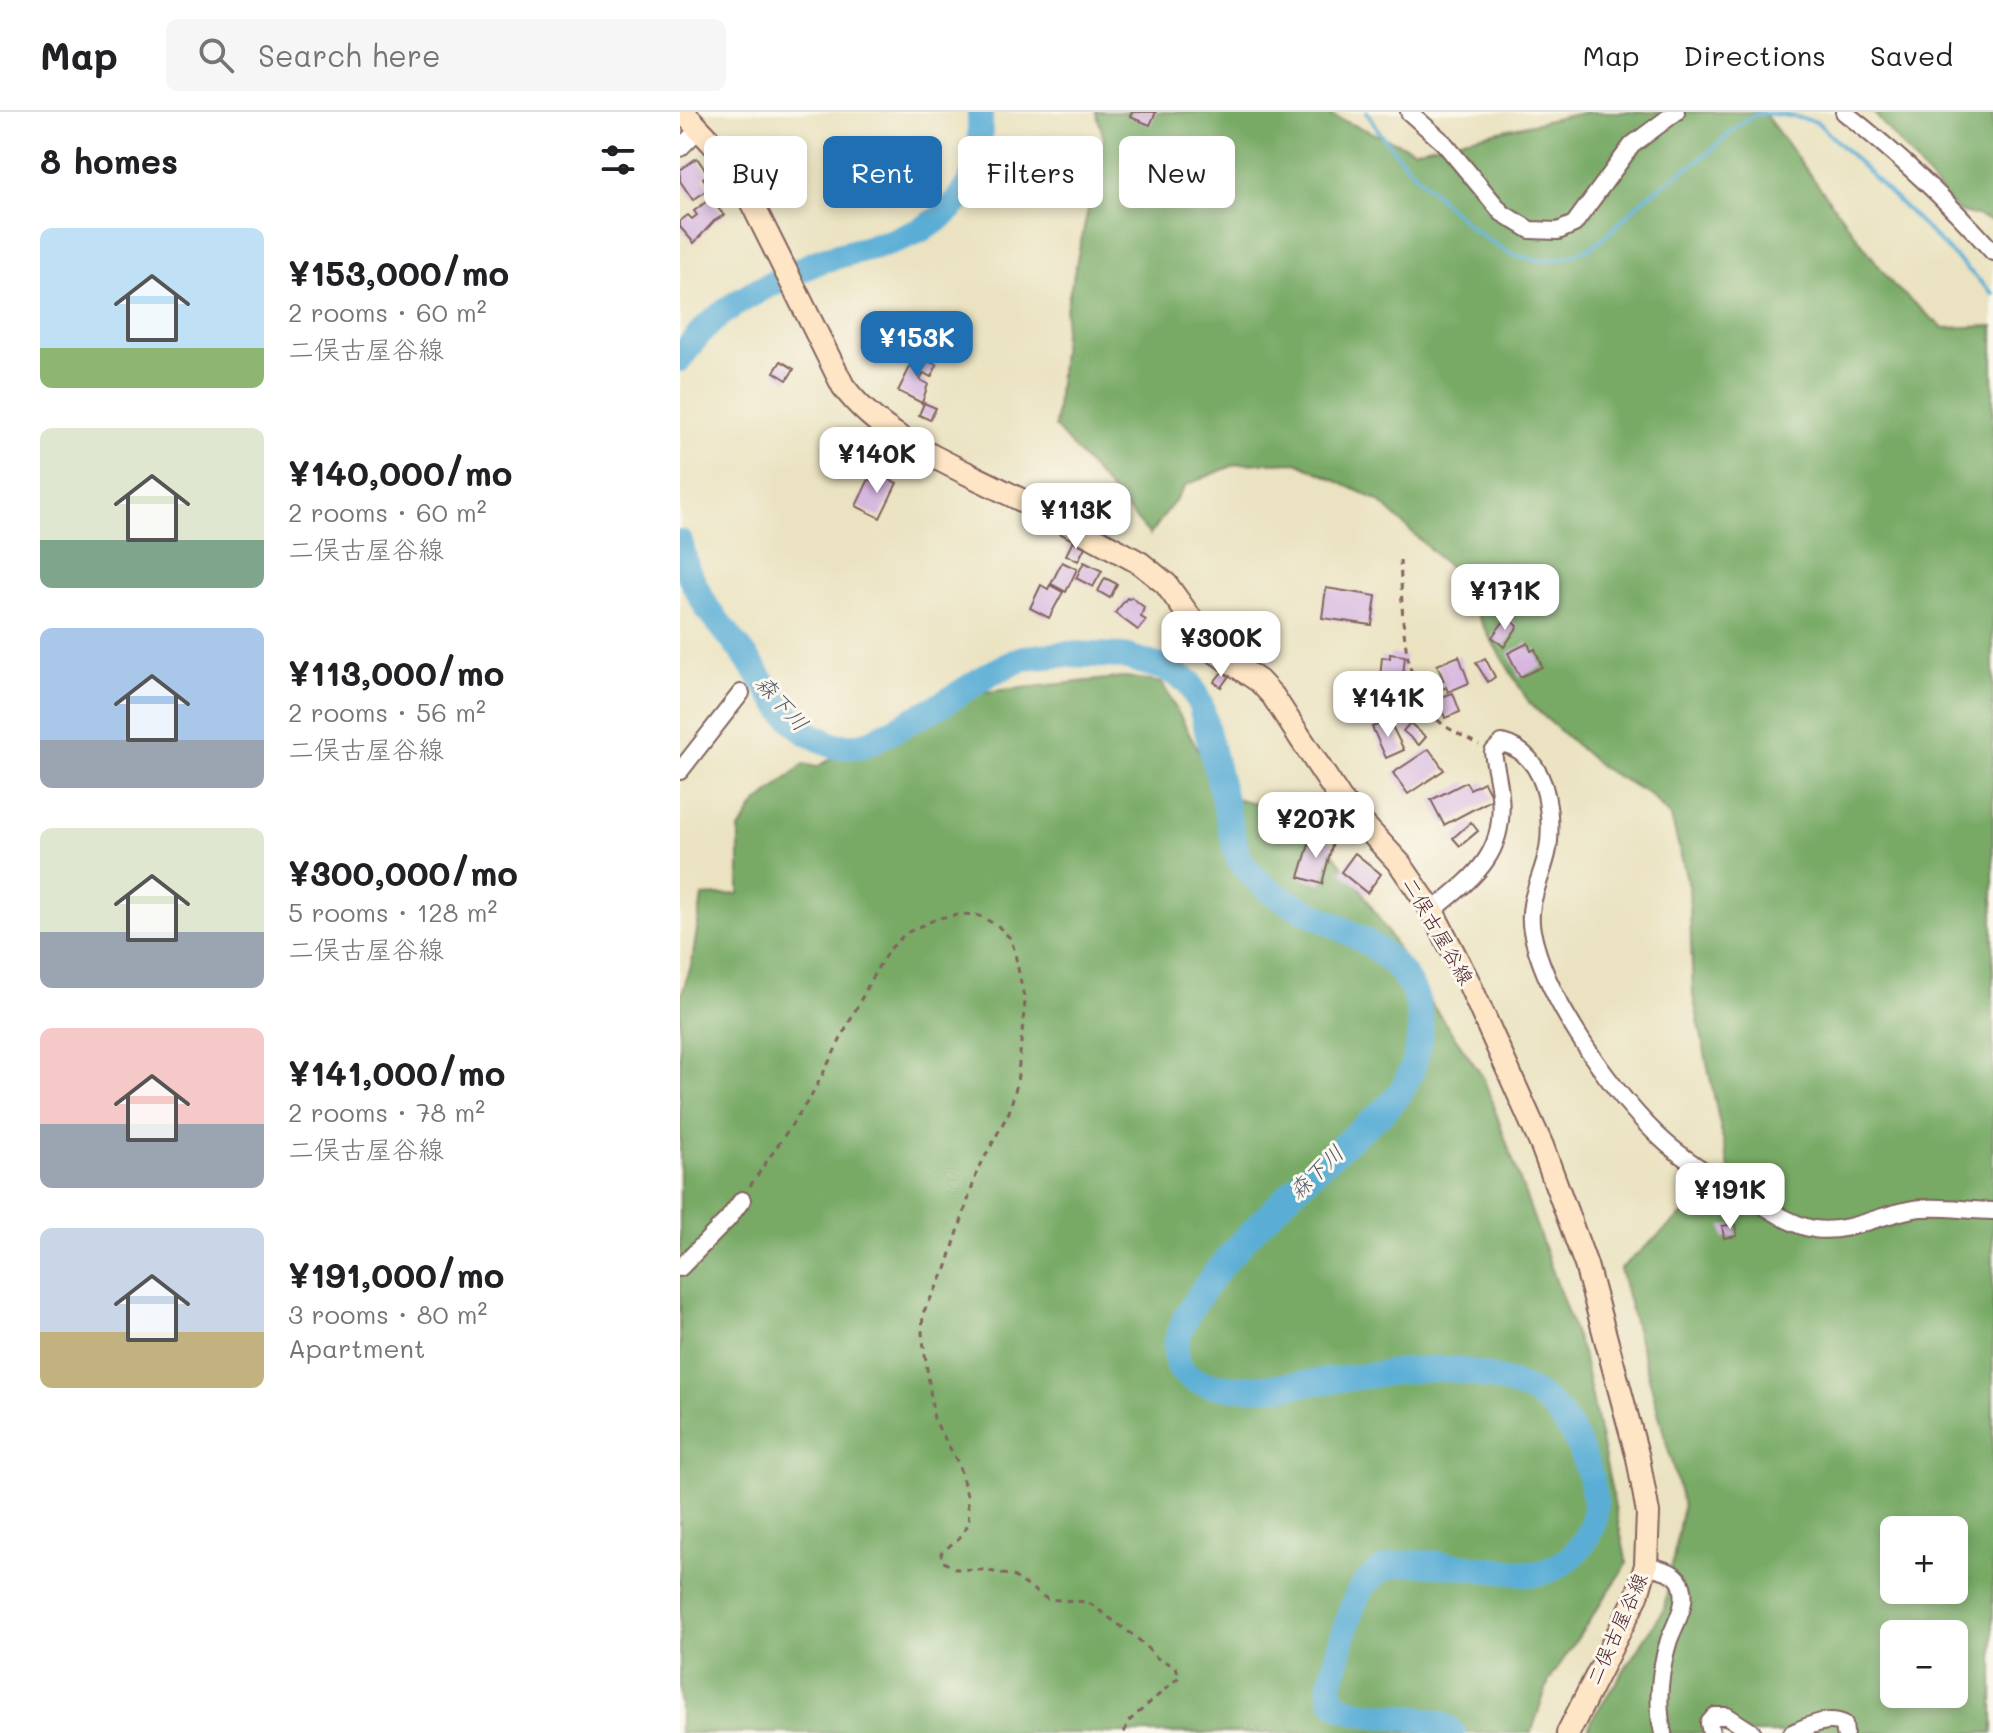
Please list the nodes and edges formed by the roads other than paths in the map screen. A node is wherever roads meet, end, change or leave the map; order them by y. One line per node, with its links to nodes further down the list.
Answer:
1 (683, 112): 5 (main road, 二俣古屋谷線)
2 (1409, 112): 3 (street)
3 (1676, 112)
4 (1844, 112): 7 (street)
5 (699, 129): 6 (street); 10 (main road, 二俣古屋谷線)
6 (680, 148)
7 (1993, 252)
8 (741, 693): 9 (street)
9 (680, 771)
10 (1432, 911): 12 (street); 14 (main road, 二俣古屋谷線)
11 (742, 1200): 13 (street)
12 (1993, 1211)
13 (680, 1268)
14 (1646, 1565): 15 (main road, 二俣古屋谷線); 16 (street)
15 (1568, 1733)
16 (1663, 1733)
17 (1711, 1733): 18 (street)
18 (1753, 1733)
19 (1792, 1733): 20 (street)
20 (1845, 1733)

